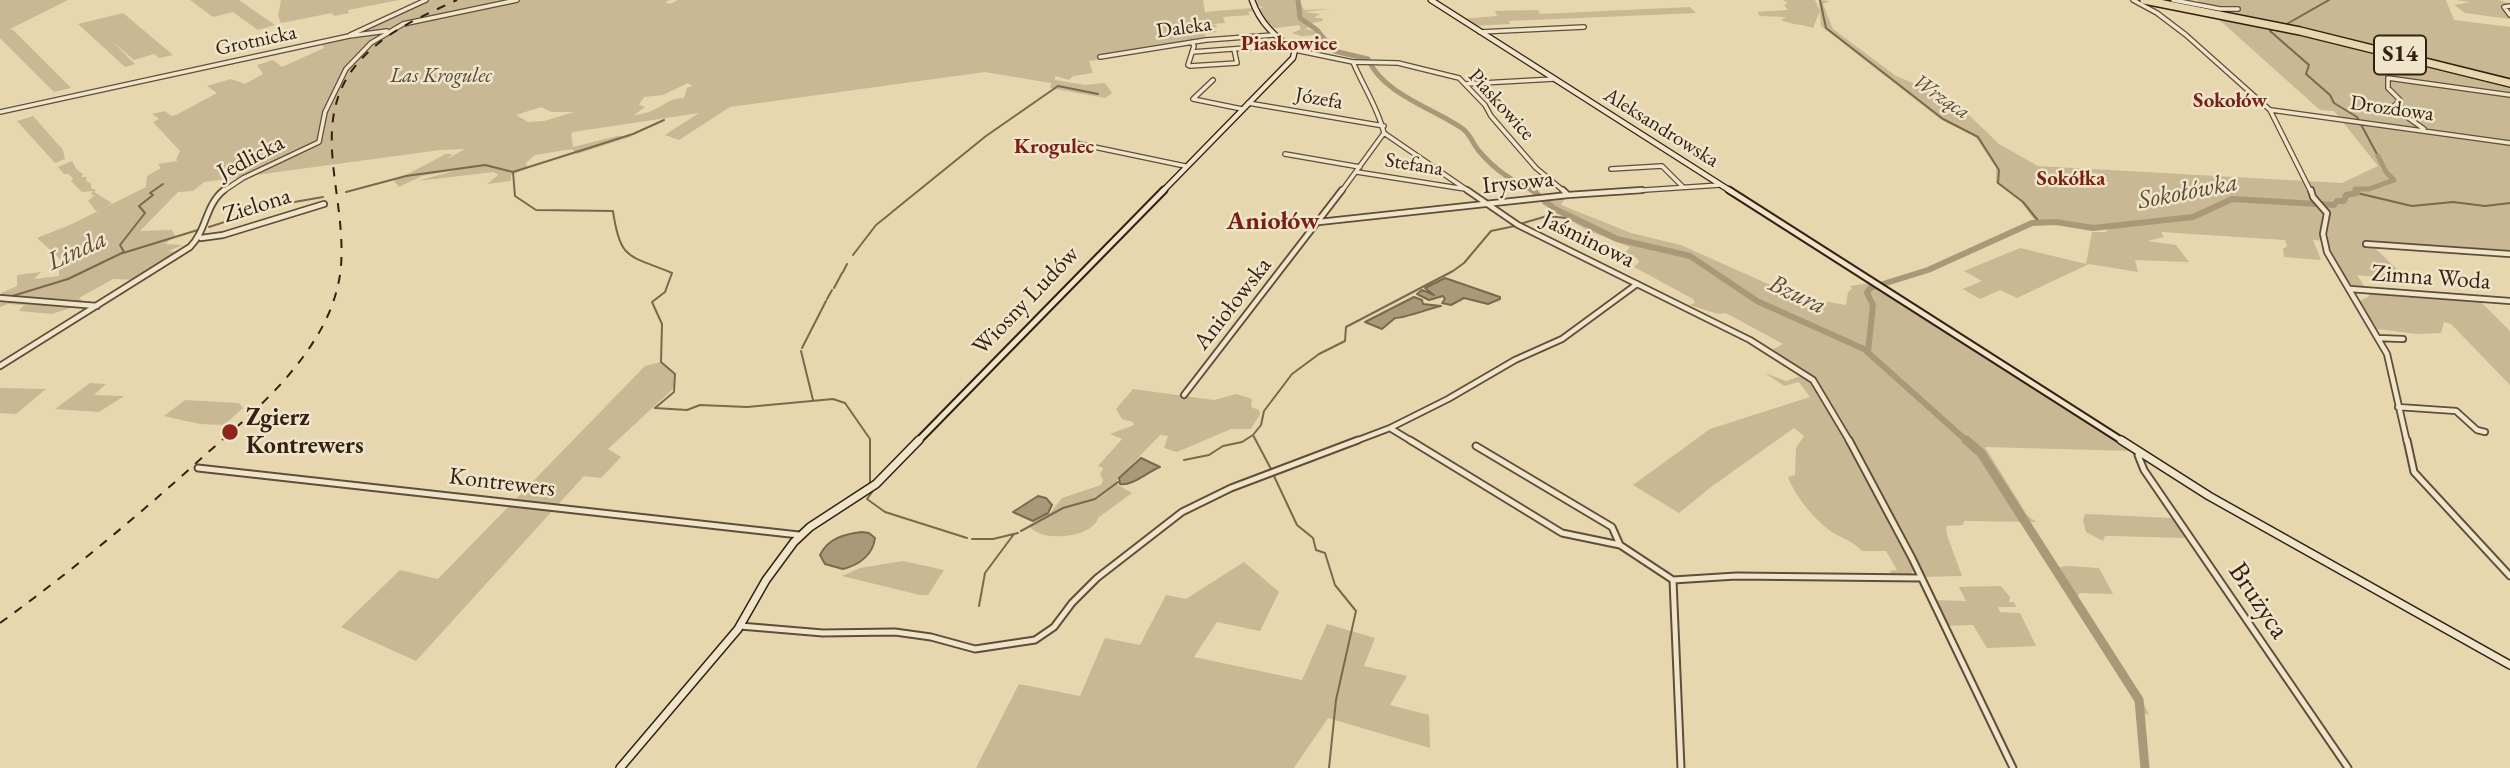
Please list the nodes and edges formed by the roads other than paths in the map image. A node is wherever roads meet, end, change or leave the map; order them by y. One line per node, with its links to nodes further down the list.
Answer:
1 (426, 0): 17 (street)
2 (517, 0): 14 (street, Grotnicka)
3 (1252, 0): 16 (street)
4 (1431, 0): 15 (street, Aleksandrowska)
5 (2133, 0): 32 (street)
6 (2144, 0): 12 (highway, S14)
7 (2156, 0): 12 (highway, S14)
8 (2174, 0): 10 (street)
9 (2510, 6): 11 (street)
10 (2238, 9)
11 (2510, 15)
12 (2270, 24): 27 (highway, S14)
13 (1584, 27): 15 (street)
14 (392, 30): 17 (street, Grotnicka); 50 (street, Jedlicka)
15 (1480, 32): 25 (street, Aleksandrowska)
16 (1273, 35): 18 (street, Daleka); 19 (street)
17 (349, 36): 33 (street, Grotnicka)
18 (1192, 42): 22 (street); 23 (street, Daleka)
19 (1286, 45): 20 (street); 21 (street)
20 (1234, 49): 22 (street); 22 (street)
21 (1295, 50): 24 (street); 30 (street, Wiosny Ludów)
22 (1192, 52)
23 (1100, 57)
24 (1354, 62): 28 (street, Piaskowice); 34 (street)
25 (1555, 79): 28 (street); 43 (street, Aleksandrowska)
26 (1213, 80): 31 (street)
27 (2510, 81)
28 (1465, 84): 46 (street, Piaskowice)
29 (2510, 95): 35 (street)
30 (1248, 103): 31 (street, Wiosny Ludów); 34 (street, Józefa)
31 (1242, 109): 40 (street, Wiosny Ludów)
32 (2270, 110): 35 (street, Drozdowa); 54 (street)
33 (0, 112)
34 (1384, 126): 36 (street)
35 (2424, 130): 37 (street, Drozdowa)
36 (1384, 133): 41 (street, Aniołowska); 45 (street, Jaśminowa)
37 (2510, 143)
38 (1075, 144): 40 (street)
39 (1285, 154): 41 (street)
40 (1185, 166): 68 (street, Wiosny Ludów)
41 (1359, 169): 45 (street, Stefana); 49 (street, Aniołowska)
42 (1611, 169): 44 (street)
43 (1721, 185): 44 (street, Irysowa); 66 (street, Aleksandrowska)
44 (1683, 188): 46 (street, Irysowa)
45 (1466, 189): 48 (street, Jaśminowa)
46 (1568, 195): 48 (street, Irysowa)
47 (324, 204): 50 (street, Zielona)
48 (1486, 204): 49 (street, Irysowa); 53 (street, Jaśminowa)
49 (1319, 222): 61 (street, Aniołowska)
50 (200, 238): 57 (street)
51 (2366, 244): 52 (street)
52 (2510, 254)
53 (1637, 284): 63 (street); 71 (street, Jaśminowa)
54 (2349, 289): 56 (street, Zimna Woda); 58 (street)
55 (0, 298): 57 (street)
56 (2510, 301)
57 (98, 306): 60 (street)
58 (2378, 338): 59 (street); 62 (street)
59 (2403, 340)
60 (0, 366)
61 (1184, 395)
62 (2398, 407): 64 (street); 70 (street)
63 (1390, 428): 69 (street); 73 (street)
64 (2485, 432)
65 (1476, 446): 69 (street)
66 (2140, 455): 74 (street, Aleksandrowska); 78 (street, Brużyca)
67 (198, 468): 68 (street, Kontrewers)
68 (800, 535): 73 (street, Wiosny Ludów)
69 (1620, 545): 72 (street)
70 (2510, 576)
71 (1920, 578): 72 (street); 77 (street, Jaśminowa)
72 (1672, 580): 76 (street)
73 (740, 626): 75 (street, Wiosny Ludów)
74 (2510, 665)
75 (620, 768)
76 (1681, 768)
77 (2013, 768)
78 (2348, 768)

